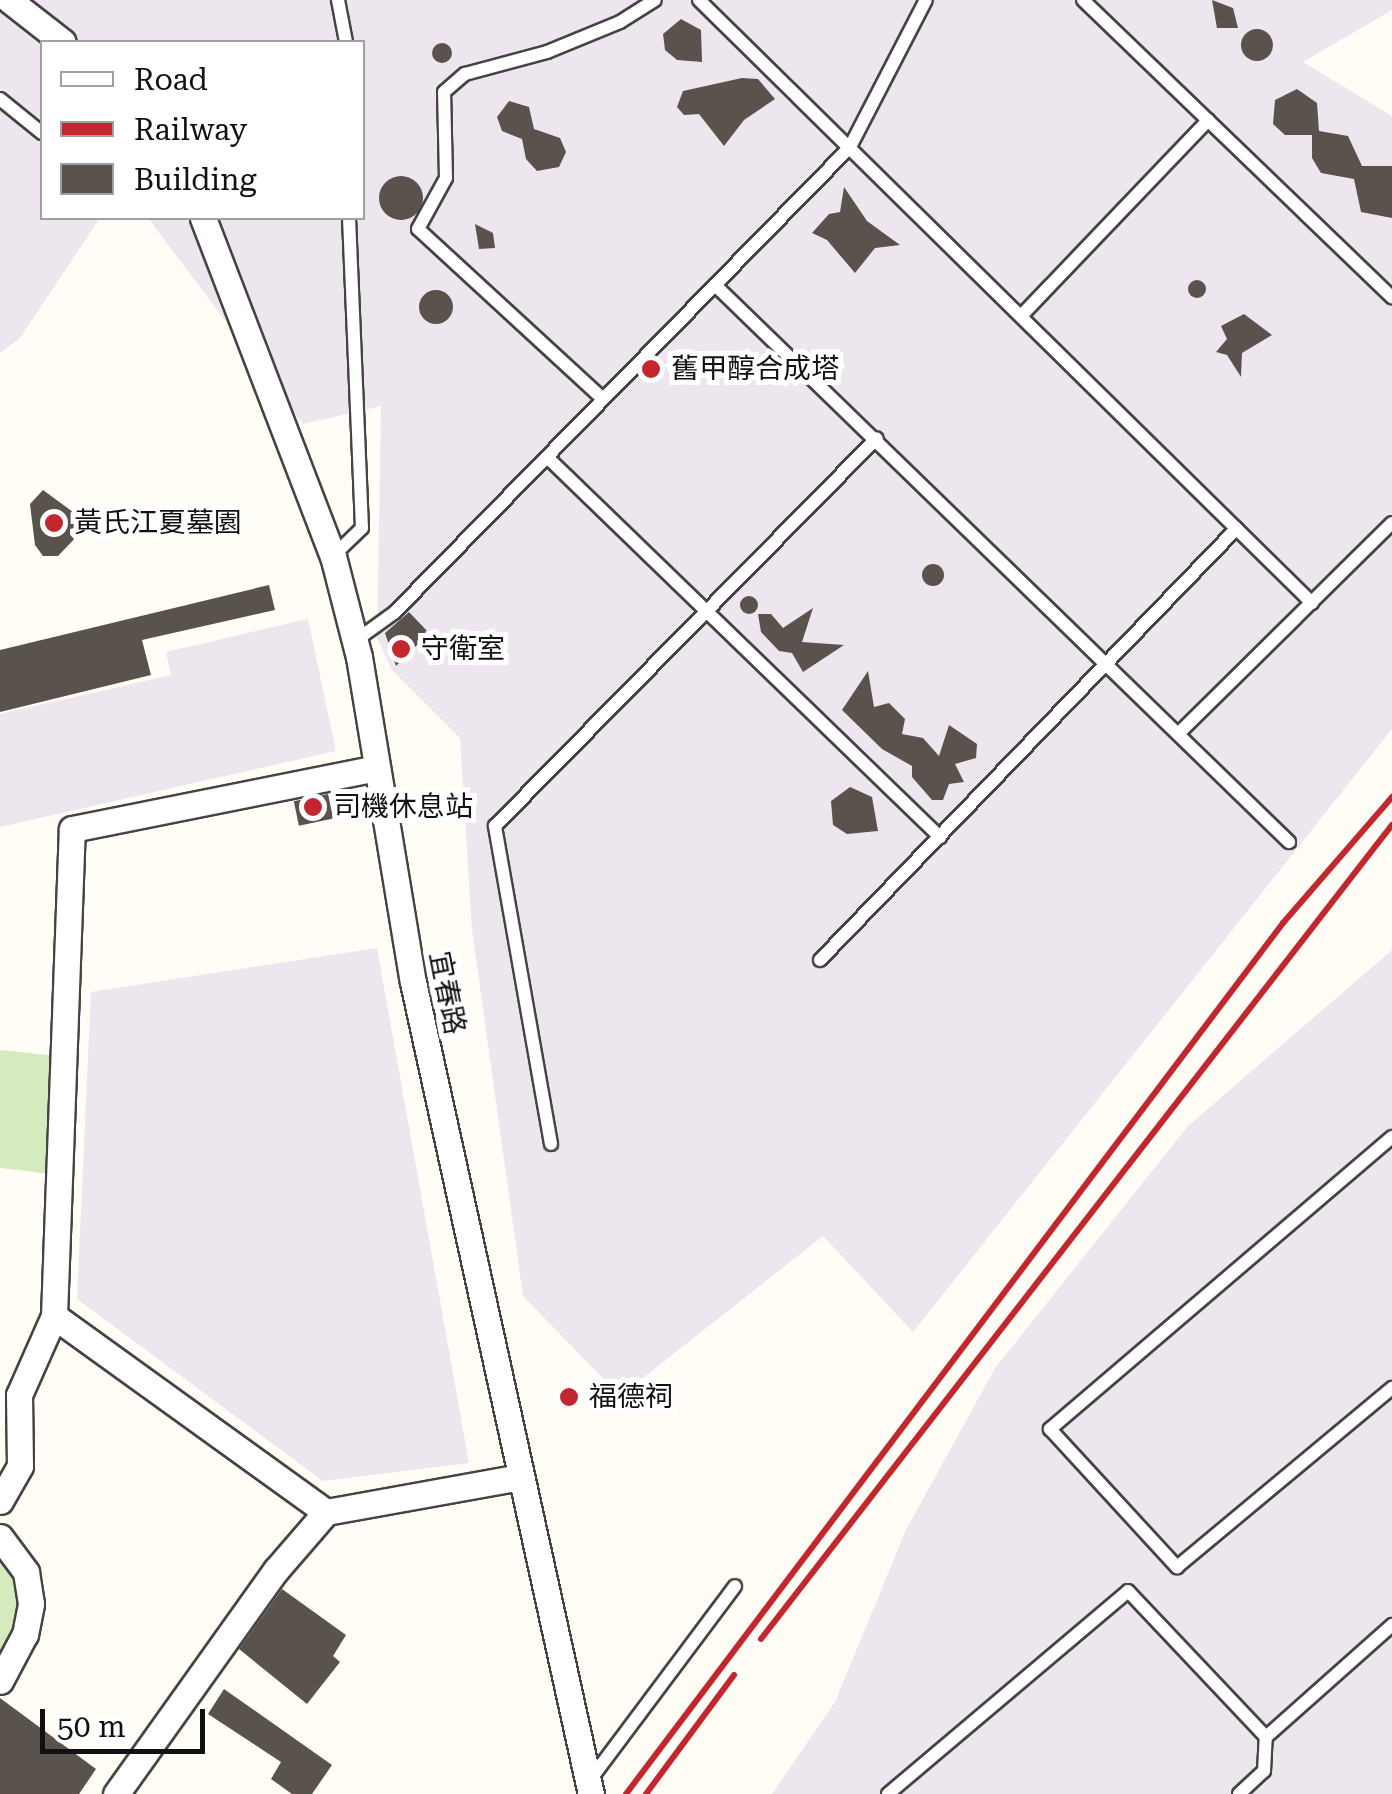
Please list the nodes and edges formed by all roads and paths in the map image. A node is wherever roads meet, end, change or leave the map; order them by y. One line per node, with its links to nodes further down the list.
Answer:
1 (9, 0): 7 (street)
2 (338, 0): 8 (lane)
3 (655, 0): 18 (lane)
4 (699, 0): 12 (lane)
5 (926, 0): 12 (lane)
6 (1083, 0): 10 (lane)
7 (60, 40)
8 (346, 40)
9 (3, 100): 11 (lane)
10 (1208, 120): 16 (lane); 17 (lane)
11 (40, 131)
12 (850, 147): 15 (lane); 17 (lane)
13 (204, 220): 23 (street, 宜春路)
14 (349, 220): 23 (lane)
15 (715, 284): 18 (lane); 19 (lane)
16 (1392, 297)
17 (1022, 316): 22 (lane)
18 (603, 399): 20 (lane)
19 (877, 438): 25 (lane); 27 (lane)
20 (548, 457): 25 (lane); 26 (lane)
21 (1392, 523): 24 (lane)
22 (1237, 528): 24 (lane); 27 (lane)
23 (333, 556): 26 (street, 宜春路)
24 (1312, 603): 28 (lane)
25 (704, 611): 30 (lane); 34 (lane)
26 (355, 641): 29 (street, 宜春路)
27 (1109, 661): 28 (lane); 30 (lane)
28 (1179, 733): 31 (lane)
29 (377, 768): 35 (street); 37 (street, 宜春路)
30 (940, 837): 32 (lane)
31 (1289, 842)
32 (820, 960)
33 (1392, 1137): 36 (lane)
34 (550, 1144)
35 (54, 1316): 38 (street); 39 (street)
36 (1392, 1388)
37 (520, 1478): 39 (street); 45 (street, 宜春路)
38 (0, 1501)
39 (326, 1512): 46 (street)
40 (0, 1537): 43 (street)
41 (735, 1586): 45 (lane)
42 (1392, 1626): 44 (lane)
43 (0, 1681)
44 (1266, 1737): 47 (lane); 48 (lane)
45 (589, 1788)
46 (116, 1794)
47 (888, 1794)
48 (1239, 1794)

